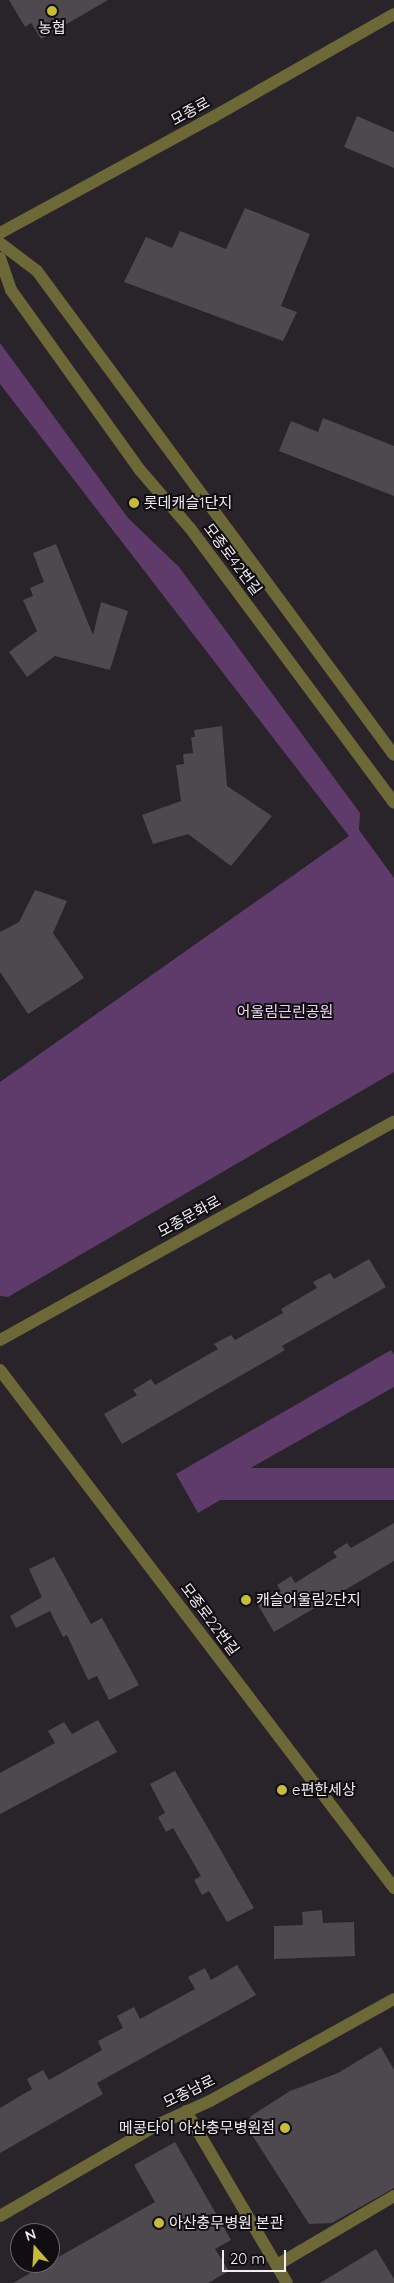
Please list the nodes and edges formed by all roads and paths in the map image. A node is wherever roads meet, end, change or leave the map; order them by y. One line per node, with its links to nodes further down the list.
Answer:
1 (394, 14): 2 (street, 모종로)
2 (0, 233)
3 (0, 243): 5 (street, 모종로42번길)
4 (0, 258): 6 (street, 모종로42번길)
5 (394, 754)
6 (394, 803)
7 (394, 1122): 8 (street, 모종문화로)
8 (0, 1340)
9 (0, 1370): 10 (street, 모종로22번길)
10 (394, 1888)
11 (394, 1999): 12 (street, 모종남로)
12 (186, 2111): 14 (street, 모종남로); 15 (street)
13 (394, 2196): 15 (street)
14 (0, 2216)
15 (276, 2265): 16 (street)
16 (287, 2283)

